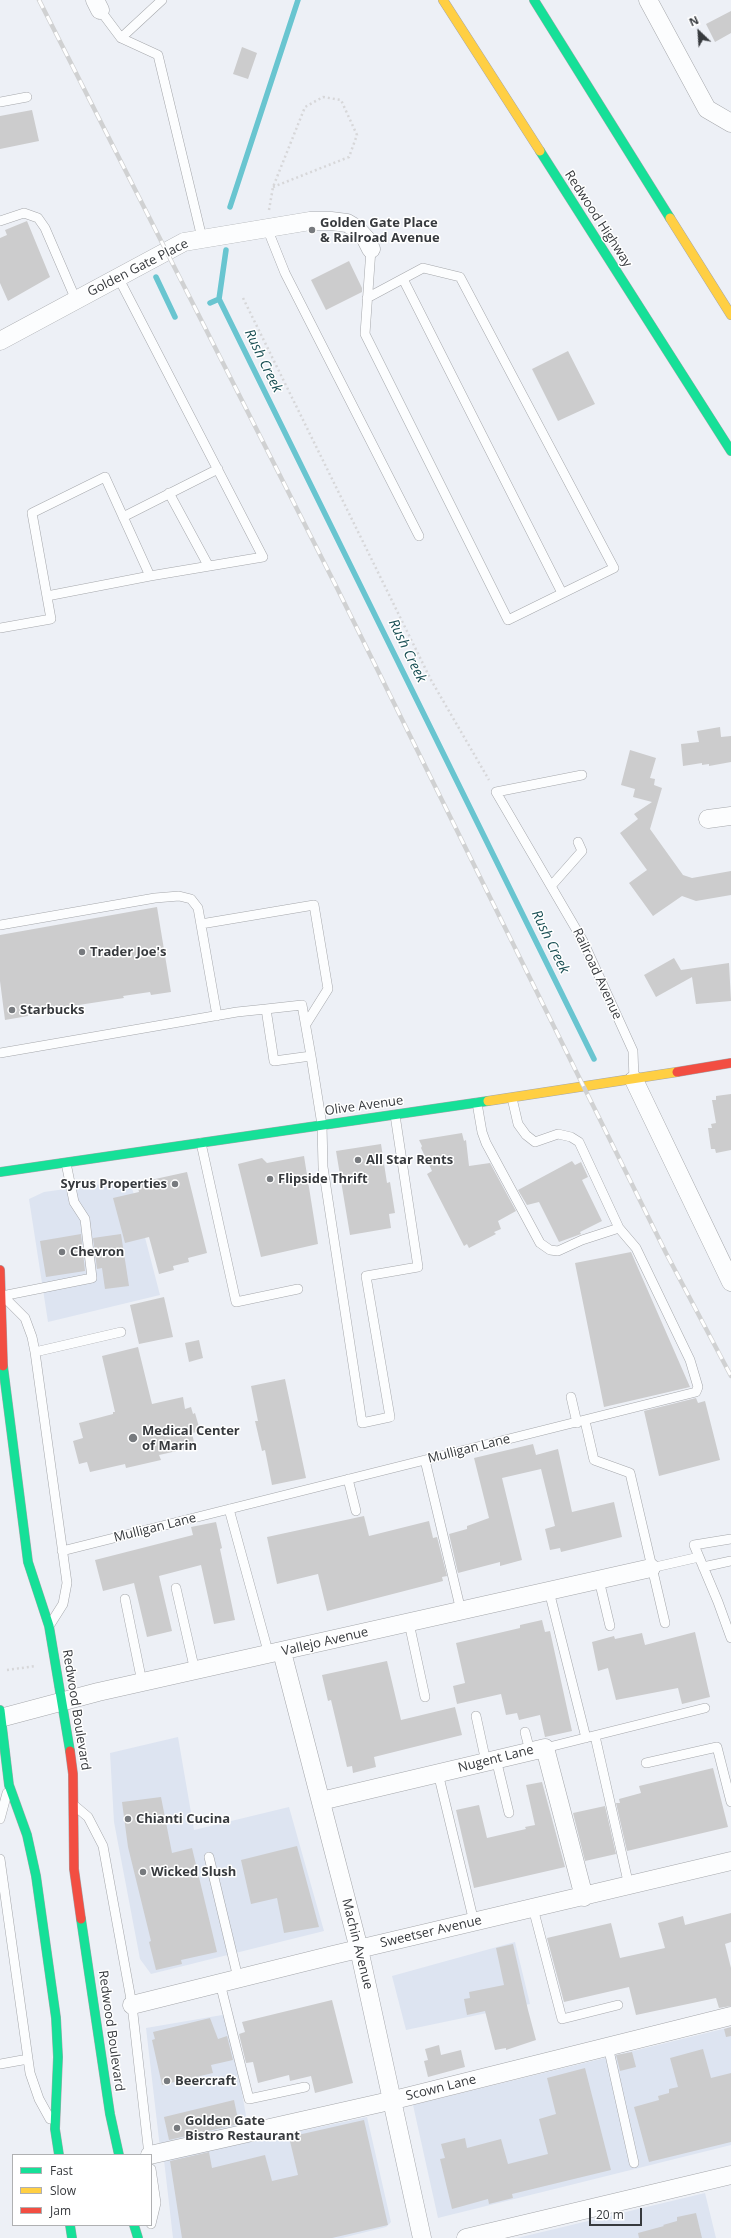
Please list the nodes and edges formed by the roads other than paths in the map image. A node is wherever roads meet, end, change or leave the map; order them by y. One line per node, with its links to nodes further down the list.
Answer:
1 (162, 0): 7 (lane)
2 (443, 0): 22 (main road, Redwood Highway)
3 (534, 0): 8 (main road)
4 (648, 0): 11 (street)
5 (98, 5): 7 (lane)
6 (549, 7): 8 (main road)
7 (120, 38): 14 (lane)
8 (565, 49): 20 (main road)
9 (27, 96): 10 (lane)
10 (0, 102)
11 (731, 123)
12 (0, 221): 19 (lane)
13 (267, 228): 14 (street, Golden Gate Place); 15 (street, Golden Gate Place); 26 (lane)
14 (202, 238): 16 (street, Golden Gate Place)
15 (371, 249): 18 (lane)
16 (118, 277): 19 (street, Golden Gate Place); 23 (lane)
17 (403, 279): 18 (lane); 29 (lane); 29 (lane)
18 (367, 298): 29 (lane)
19 (76, 300): 21 (street, Golden Gate Place)
20 (731, 315)
21 (0, 341)
22 (731, 451)
23 (218, 469): 24 (lane); 27 (lane)
24 (169, 493): 25 (lane); 27 (lane)
25 (124, 517): 28 (lane); 30 (lane)
26 (419, 536)
27 (208, 565): 28 (lane)
28 (150, 576): 30 (lane)
29 (562, 593)
30 (47, 596): 31 (lane)
31 (0, 628)
32 (582, 775): 36 (lane, Railroad Avenue)
33 (731, 816): 34 (street)
34 (708, 819)
35 (578, 842): 36 (lane)
36 (552, 885): 45 (lane, Railroad Avenue)
37 (201, 924): 38 (lane); 40 (lane); 41 (lane)
38 (0, 925)
39 (266, 1009): 40 (lane); 41 (lane); 43 (lane)
40 (217, 1016): 42 (lane)
41 (306, 1024): 43 (lane)
42 (0, 1054)
43 (311, 1056): 49 (lane)
44 (731, 1063): 45 (main road, Olive Avenue)
45 (634, 1080): 46 (main road, Olive Avenue); 55 (street, Railroad Avenue)
46 (512, 1097): 47 (main road, Olive Avenue); 53 (lane)
47 (477, 1103): 48 (main road, Olive Avenue); 53 (lane)
48 (395, 1115): 49 (main road, Olive Avenue); 49 (lane)
49 (322, 1125): 50 (main road, Olive Avenue)
50 (201, 1143): 51 (main road, Olive Avenue); 56 (lane)
51 (66, 1163): 52 (main road, Olive Avenue); 57 (lane)
52 (0, 1172)
53 (619, 1228): 61 (lane, Mulligan Lane)
54 (0, 1270): 57 (main road, Redwood Boulevard)
55 (731, 1282)
56 (298, 1289)
57 (2, 1296): 59 (lane); 79 (main road, Redwood Boulevard)
58 (121, 1332): 59 (lane)
59 (35, 1352): 67 (lane)
60 (570, 1397): 61 (lane)
61 (581, 1422): 62 (lane, Mulligan Lane); 71 (lane)
62 (425, 1460): 63 (lane, Mulligan Lane); 76 (lane)
63 (348, 1480): 64 (lane, Mulligan Lane); 65 (lane)
64 (228, 1509): 67 (lane, Mulligan Lane); 82 (lane)
65 (356, 1511)
66 (731, 1539): 68 (lane)
67 (62, 1551): 79 (lane)
68 (699, 1557): 70 (lane); 71 (lane)
69 (731, 1561): 70 (lane)
70 (703, 1567): 81 (lane)
71 (651, 1568): 72 (street, Vallejo Avenue); 78 (lane)
72 (599, 1580): 74 (street, Vallejo Avenue); 80 (lane)
73 (176, 1588): 83 (lane)
74 (549, 1591): 76 (street, Vallejo Avenue); 92 (lane)
75 (125, 1599): 84 (lane)
76 (461, 1611): 77 (street, Vallejo Avenue)
77 (410, 1623): 82 (street, Vallejo Avenue); 85 (lane)
78 (665, 1623)
79 (49, 1626): 86 (main road, Redwood Boulevard)
80 (610, 1626)
81 (731, 1638)
82 (275, 1653): 83 (street, Vallejo Avenue); 98 (street, Machin Avenue)
83 (195, 1671): 84 (street, Vallejo Avenue)
84 (142, 1682): 86 (street, Vallejo Avenue)
85 (425, 1697)
86 (62, 1703): 88 (street, Vallejo Avenue); 100 (main road, Redwood Boulevard)
87 (705, 1708): 91 (lane)
88 (0, 1715): 97 (main road)
89 (476, 1716): 94 (lane)
90 (525, 1732): 93 (lane)
91 (595, 1736): 92 (lane); 106 (lane)
92 (586, 1738): 93 (lane)
93 (538, 1749): 94 (street, Nugent Lane); 107 (street, Nugent Lane)
94 (491, 1760): 96 (street, Nugent Lane); 101 (lane)
95 (646, 1764): 99 (lane)
96 (438, 1773): 98 (street, Nugent Lane); 109 (lane)
97 (9, 1785): 102 (lane); 121 (main road)
98 (321, 1801): 110 (street, Machin Avenue)
99 (731, 1802)
100 (74, 1806): 113 (lane); 123 (main road, Redwood Boulevard)
101 (509, 1813)
102 (0, 1819)
103 (209, 1857): 111 (lane)
104 (0, 1859): 117 (lane)
105 (731, 1861): 106 (street, Sweetser Avenue)
106 (629, 1886): 107 (street, Sweetser Avenue)
107 (584, 1897): 108 (street, Sweetser Avenue)
108 (533, 1908): 109 (street, Sweetser Avenue); 114 (lane)
109 (474, 1922): 110 (street, Sweetser Avenue)
110 (359, 1948): 111 (street, Sweetser Avenue); 120 (street, Machin Avenue)
111 (238, 1978): 112 (street, Sweetser Avenue)
112 (220, 1983): 113 (street, Sweetser Avenue); 119 (lane)
113 (132, 2005): 124 (lane)
114 (618, 2005)
115 (731, 2016): 116 (street, Scown Lane)
116 (608, 2046): 120 (street, Scown Lane); 126 (lane)
117 (28, 2059): 118 (lane); 121 (lane)
118 (0, 2064)
119 (305, 2087)
120 (394, 2100): 125 (street, Scown Lane); 135 (street, Machin Avenue)
121 (55, 2129): 122 (main road)
122 (59, 2154)
123 (119, 2154)
124 (150, 2154)
125 (152, 2155)
126 (634, 2163)
127 (152, 2176): 129 (lane)
128 (730, 2180): 136 (street)
129 (152, 2221)
130 (70, 2226): 133 (main road)
131 (134, 2226): 134 (main road)
132 (150, 2226): 134 (lane)
133 (72, 2238)
134 (140, 2238)
135 (422, 2238)
136 (466, 2238)

